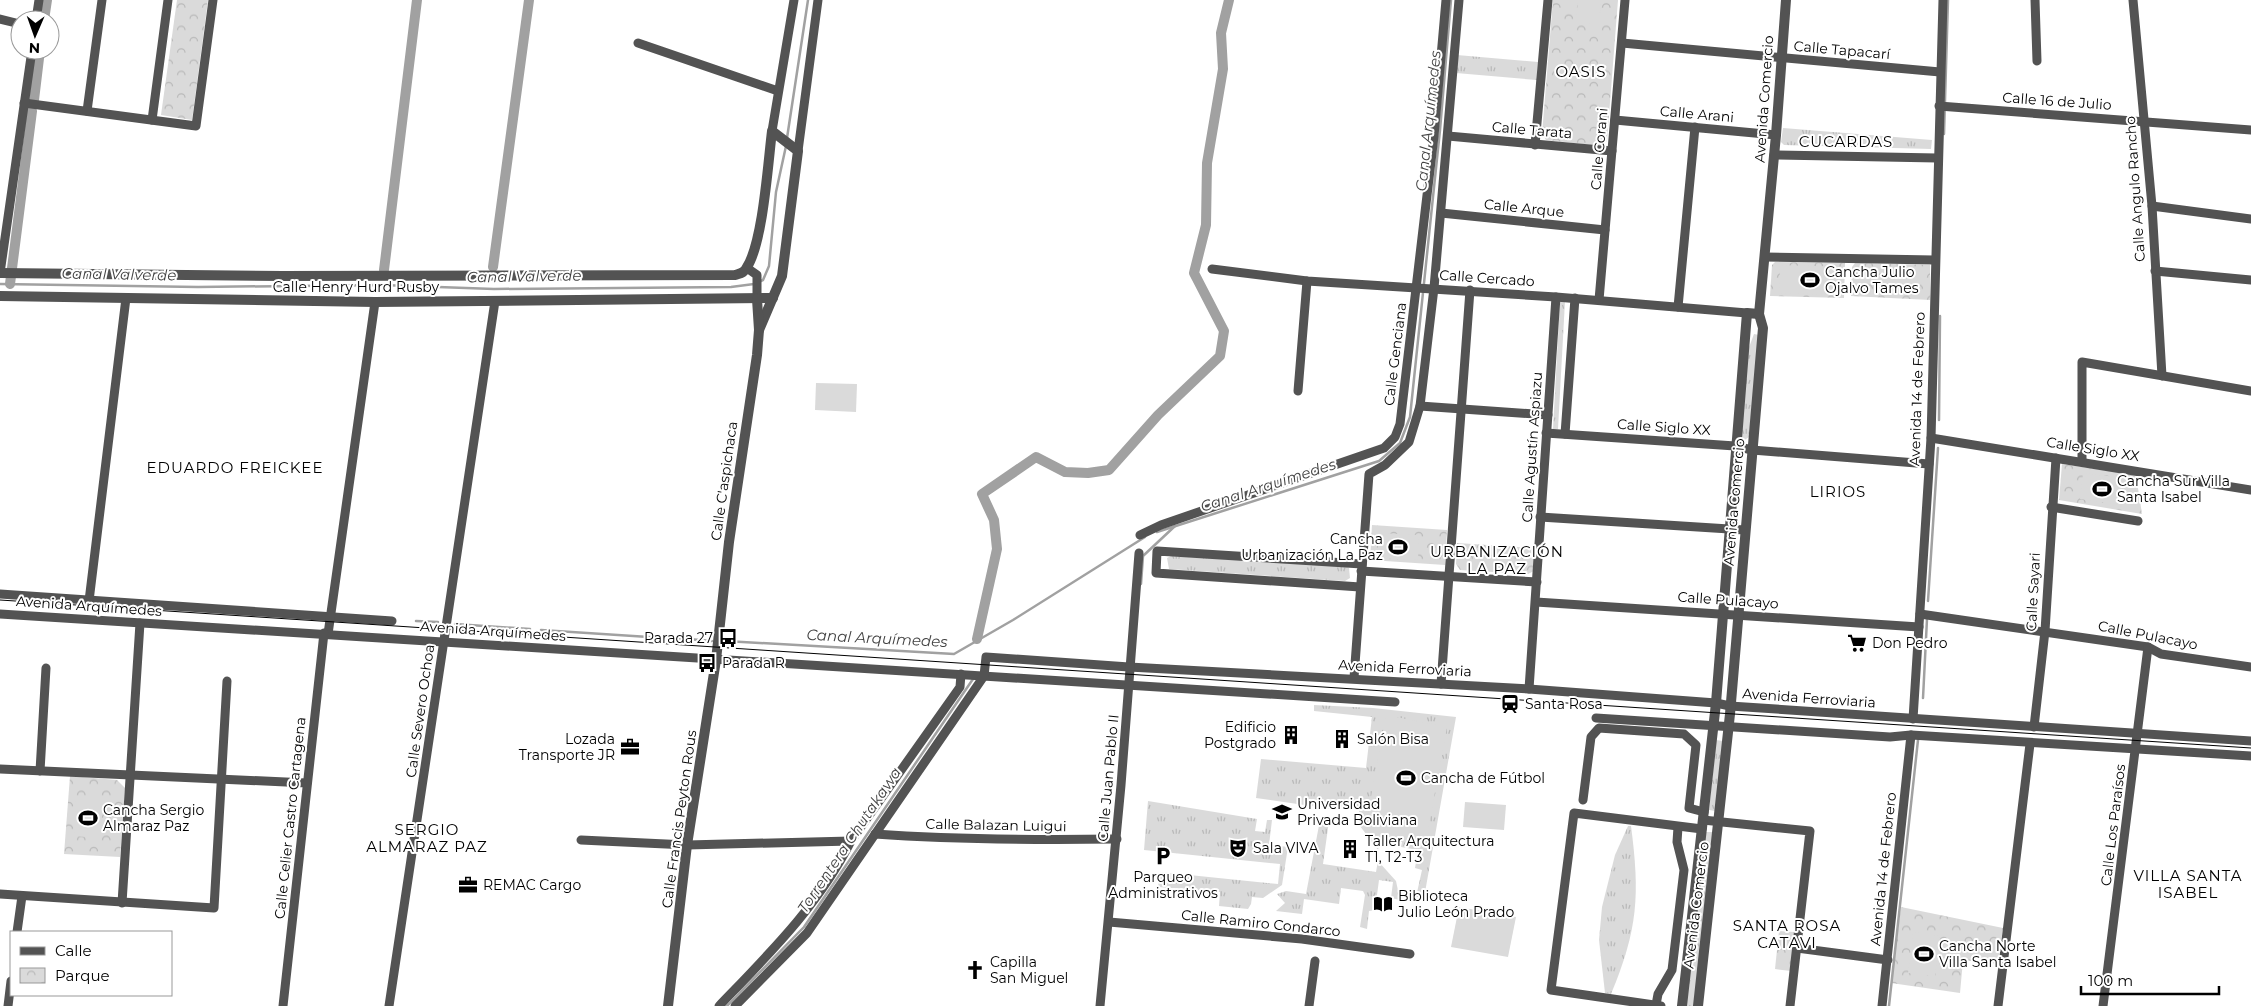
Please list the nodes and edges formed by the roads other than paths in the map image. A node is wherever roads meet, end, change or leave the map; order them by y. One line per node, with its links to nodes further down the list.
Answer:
1 (102, 0): 23 (street)
2 (168, 0): 24 (street)
3 (213, 0): 24 (street)
4 (794, 0): 20 (street)
5 (818, 0): 33 (street)
6 (1446, 0): 49 (street, Calle Genciana)
7 (1459, 0): 31 (street, Calle Genciana)
8 (1548, 0): 32 (street)
9 (1625, 0): 15 (street, Calle Corani)
10 (1786, 0): 16 (street, Avenida Comercio)
11 (1943, 0): 19 (street, Avenida 14 de Febrero)
12 (2035, 0): 18 (street)
13 (2133, 0): 26 (street, Calle Angulo Rancho)
14 (638, 43): 20 (street)
15 (1622, 43): 16 (street, Calle Tapacarí); 25 (street, Calle Corani)
16 (1782, 59): 19 (street, Calle Tapacarí); 30 (street, Avenida Comercio)
17 (30, 60): 21 (street)
18 (2037, 61)
19 (1940, 72): 22 (street, Avenida 14 de Febrero)
20 (778, 91): 29 (street)
21 (24, 103): 23 (street); 46 (street)
22 (1944, 106): 26 (street, Calle 16 de Julio); 36 (street, Avenida 14 de Febrero)
23 (87, 112): 24 (street)
24 (152, 120)
25 (1615, 120): 27 (street, Calle Arani); 34 (street, Calle Corani)
26 (2144, 121): 28 (street, Calle 16 de Julio); 37 (street, Calle Angulo Rancho)
27 (1695, 127): 30 (street, Calle Arani); 60 (street)
28 (2251, 130)
29 (772, 131): 33 (street); 43 (street)
30 (1776, 135): 35 (street, Avenida Comercio)
31 (1448, 136): 32 (street, Calle Tarata); 38 (street, Calle Genciana)
32 (1535, 145): 34 (street, Calle Tarata)
33 (794, 148): 55 (street, Calle C'aspichaca)
34 (1612, 151): 40 (street, Calle Corani)
35 (1774, 155): 36 (street); 41 (street, Avenida Comercio)
36 (1937, 158): 42 (street, Avenida 14 de Febrero)
37 (2152, 206): 39 (street); 45 (street, Calle Angulo Rancho)
38 (1441, 213): 40 (street, Calle Arque); 49 (street, Calle Genciana)
39 (2251, 219)
40 (1605, 230): 57 (street, Calle Corani)
41 (1765, 257): 42 (street); 62 (street, Avenida Comercio)
42 (1934, 260): 72 (street, Avenida 14 de Febrero)
43 (747, 268): 46 (street, Calle Henry Hurd Rusby); 51 (street)
44 (1212, 269): 48 (street, Calle Cercado)
45 (2155, 271): 47 (street); 64 (street, Calle Angulo Rancho)
46 (0, 273)
47 (2251, 280)
48 (1307, 281): 49 (street, Calle Cercado); 65 (street)
49 (1425, 287): 50 (street, Calle Cercado); 67 (street, Calle Genciana); 84 (street, Calle Genciana)
50 (1470, 290): 53 (street, Calle Cercado); 68 (street)
51 (758, 294): 55 (street, Calle Henry Hurd Rusby); 58 (street, Calle Henry Hurd Rusby); 63 (street, Calle C'aspichaca)
52 (0, 296): 54 (street, Calle Henry Hurd Rusby)
53 (1556, 296): 56 (street, Calle Cercado); 69 (street, Calle Agustín Aspiazu)
54 (126, 298): 59 (street, Calle Henry Hurd Rusby); 91 (street)
55 (773, 298): 63 (street, Calle C'aspichaca)
56 (1575, 298): 57 (street, Calle Cercado); 71 (street)
57 (1599, 300): 60 (street, Calle Cercado)
58 (495, 301): 59 (street, Calle Henry Hurd Rusby); 104 (street, Calle Severo Ochoa)
59 (375, 302): 97 (street, Calle Celier Castro Cartagena)
60 (1678, 307): 61 (street, Calle Cercado)
61 (1747, 313): 62 (street, Calle Cercado); 73 (street, Avenida Comercio)
62 (1759, 314): 74 (street, Avenida Comercio)
63 (759, 330): 103 (street, Calle C'aspichaca)
64 (2162, 376): 66 (street); 76 (street)
65 (1298, 391)
66 (2251, 391)
67 (1420, 406): 68 (street); 86 (street, Calle Genciana)
68 (1460, 409): 69 (street); 87 (street)
69 (1548, 415): 70 (street, Calle Agustín Aspiazu)
70 (1546, 433): 71 (street, Calle Siglo XX); 80 (street, Calle Agustín Aspiazu)
71 (1565, 434): 73 (street, Calle Siglo XX)
72 (1931, 438): 75 (street, Calle Siglo XX); 77 (street, Avenida 14 de Febrero)
73 (1735, 446): 74 (street, Calle Siglo XX); 82 (street, Avenida Comercio)
74 (1752, 450): 77 (street, Calle Siglo XX); 83 (street, Avenida Comercio)
75 (2056, 458): 76 (street, Calle Siglo XX); 79 (street, Calle Sayari)
76 (2082, 461): 78 (street, Calle Siglo XX)
77 (1929, 464): 95 (street, Avenida 14 de Febrero)
78 (2251, 490)
79 (2051, 507): 81 (street); 101 (street, Calle Sayari)
80 (1540, 517): 82 (street); 88 (street, Calle Agustín Aspiazu)
81 (2138, 521)
82 (1728, 529): 83 (street); 93 (street, Avenida Comercio)
83 (1746, 530): 96 (street, Avenida Comercio)
84 (1140, 535)
85 (1138, 552): 107 (street, Calle Juan Pablo II)
86 (1362, 568): 87 (street); 89 (street); 89 (street)
87 (1448, 576): 88 (street); 114 (street)
88 (1537, 582): 92 (street, Calle Agustín Aspiazu)
89 (1360, 588): 112 (street)
90 (0, 594): 91 (street, Avenida Arquímedes)
91 (89, 601): 97 (street, Avenida Arquímedes)
92 (1536, 602): 93 (street, Calle Pulacayo); 116 (street, Calle Agustín Aspiazu)
93 (1722, 613): 96 (street, Calle Pulacayo); 118 (street, Avenida Comercio)
94 (0, 614): 99 (street, Avenida Arquímedes)
95 (1920, 614): 100 (street, Avenida 14 de Febrero); 101 (street, Calle Pulacayo)
96 (1738, 615): 100 (street, Calle Pulacayo); 119 (street, Avenida Comercio)
97 (331, 617): 98 (street, Avenida Arquímedes); 102 (street, Calle Celier Castro Cartagena)
98 (392, 621)
99 (140, 623): 102 (street, Avenida Arquímedes); 133 (street)
100 (1919, 627): 121 (street, Avenida 14 de Febrero)
101 (2045, 631): 105 (street, Calle Pulacayo); 124 (street, Calle Sayari)
102 (326, 633): 104 (street, Avenida Arquímedes); 135 (street, Calle Celier Castro Cartagena)
103 (717, 636): 106 (street, Calle Francis Peyton Rous)
104 (444, 641): 106 (street, Avenida Arquímedes); 157 (street, Calle Severo Ochoa)
105 (2148, 646): 108 (street, Calle Pulacayo); 125 (street, Calle Los Paraísos)
106 (716, 660): 110 (street, Avenida Arquímedes); 144 (street, Calle Francis Peyton Rous)
107 (1129, 667): 111 (street, Avenida Ferroviaria); 112 (street, Avenida Ferroviaria); 115 (street, Calle Juan Pablo II)
108 (2251, 667)
109 (46, 668): 132 (street)
110 (961, 674): 111 (street, Avenida Arquímedes); 143 (street)
111 (984, 676): 115 (street); 140 (street)
112 (1354, 678): 114 (street, Avenida Ferroviaria)
113 (227, 681): 134 (street)
114 (1441, 684): 116 (street, Avenida Ferroviaria)
115 (1129, 685): 117 (street); 141 (street, Calle Juan Pablo II)
116 (1529, 689): 118 (street, Avenida Ferroviaria)
117 (1395, 702)
118 (1716, 703): 119 (street, Avenida Ferroviaria); 122 (street, Avenida Comercio)
119 (1730, 706): 121 (street, Avenida Ferroviaria); 123 (street, Avenida Comercio)
120 (1596, 718): 122 (street)
121 (1913, 719): 124 (street, Avenida Ferroviaria)
122 (1713, 724): 123 (street); 137 (street, Avenida Comercio)
123 (1728, 727): 126 (street); 138 (street, Avenida Comercio)
124 (2034, 727): 125 (street, Avenida Ferroviaria)
125 (2138, 734): 127 (street, Avenida Ferroviaria); 129 (street, Calle Los Paraísos)
126 (1911, 735): 128 (street); 152 (street, Avenida 14 de Febrero)
127 (2251, 742)
128 (2030, 744): 129 (street); 168 (street)
129 (2137, 749): 130 (street); 169 (street, Calle Los Paraísos)
130 (2251, 756)
131 (0, 769): 132 (street)
132 (40, 771): 133 (street)
133 (130, 775): 134 (street); 147 (street)
134 (220, 779): 135 (street); 147 (street)
135 (307, 783): 156 (street, Calle Celier Castro Cartagena)
136 (1583, 800): 137 (street)
137 (1703, 820): 138 (street); 139 (street); 164 (street, Avenida Comercio)
138 (1719, 822): 150 (street); 165 (street, Avenida Comercio)
139 (1678, 826): 163 (street); 163 (street)
140 (874, 834): 141 (street, Calle Balazan Luigui); 160 (street)
141 (1117, 839): 148 (street, Calle Juan Pablo II)
142 (581, 840): 144 (street)
143 (851, 841): 144 (street); 159 (street)
144 (688, 846): 158 (street, Calle Francis Peyton Rous)
145 (0, 894): 146 (street)
146 (22, 896): 147 (street); 149 (street)
147 (122, 903)
148 (1109, 922): 151 (street, Calle Ramiro Condarco); 161 (street, Calle Juan Pablo II)
149 (18, 931)
150 (1797, 948): 152 (street); 166 (street)
151 (1410, 954)
152 (1888, 960): 167 (street, Avenida 14 de Febrero)
153 (1315, 961): 162 (street)
154 (10, 989): 155 (street)
155 (8, 1006)
156 (283, 1006)
157 (389, 1006)
158 (668, 1006)
159 (719, 1006)
160 (735, 1006)
161 (1100, 1006)
162 (1308, 1006)
163 (1658, 1006)
164 (1682, 1006)
165 (1698, 1006)
166 (1790, 1006)
167 (1882, 1006)
168 (1998, 1006)
169 (2103, 1006)

